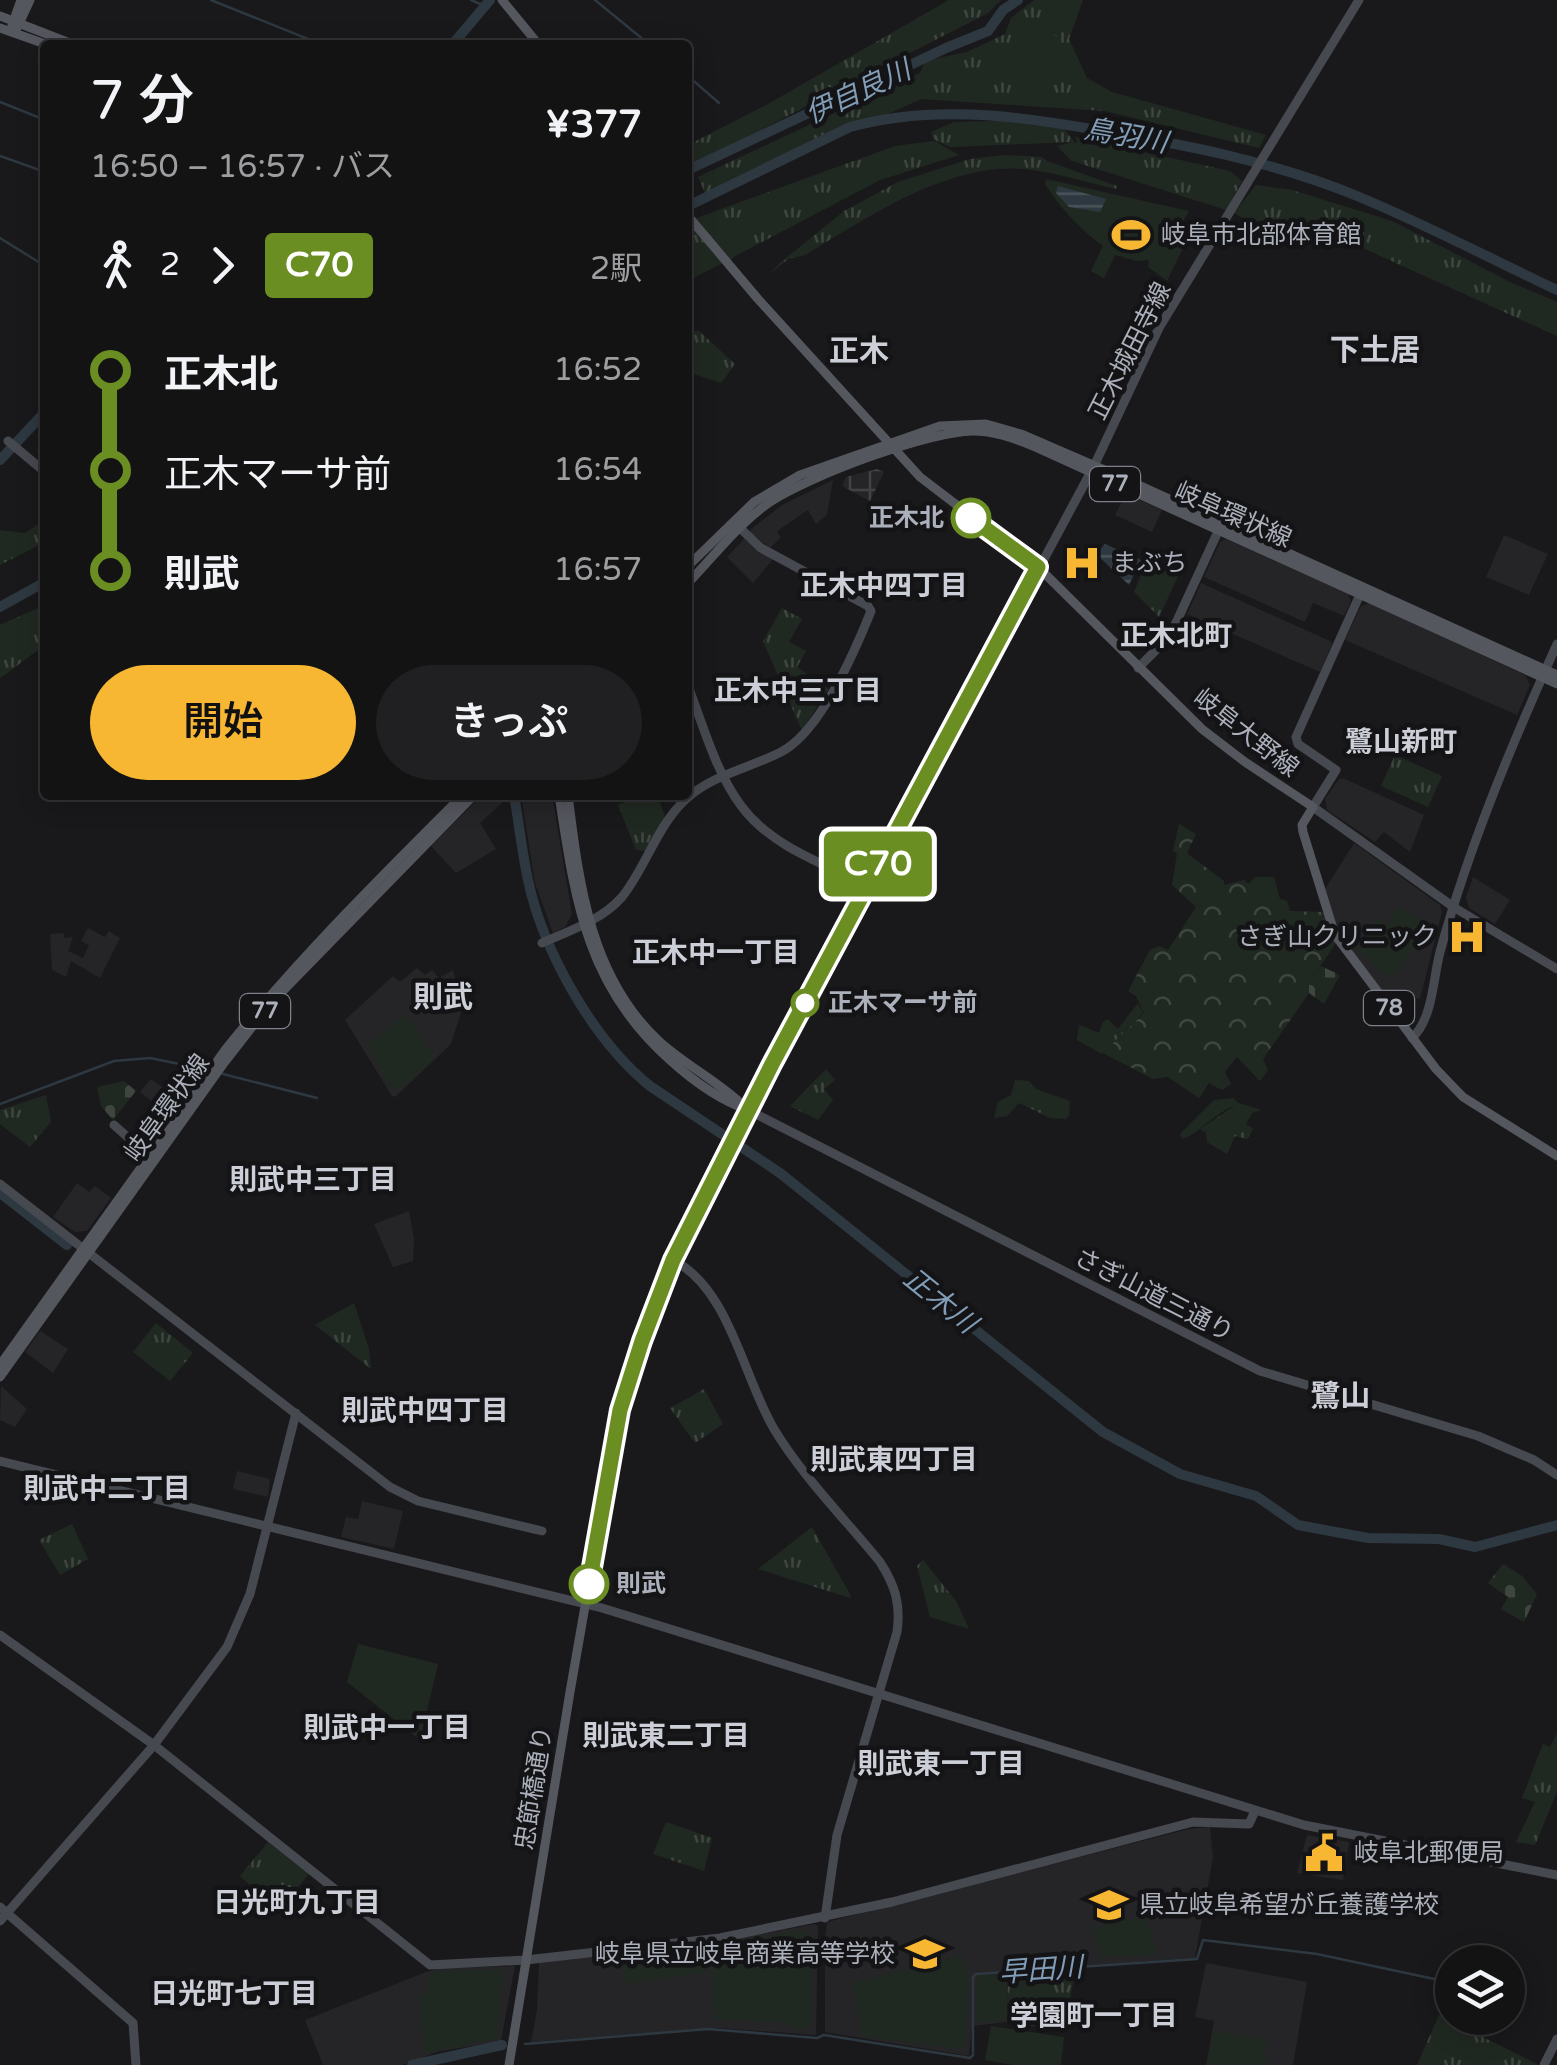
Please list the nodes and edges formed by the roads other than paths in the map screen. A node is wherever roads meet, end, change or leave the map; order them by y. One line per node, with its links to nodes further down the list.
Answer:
1 (21, 0): 6 (main road)
2 (30, 0): 6 (main road)
3 (1359, 0): 18 (street, 正木城田寺線)
4 (506, 1): 10 (main road)
5 (0, 16): 6 (main road)
6 (17, 22): 8 (main road); 9 (main road)
7 (0, 28): 8 (main road)
8 (11, 33): 11 (main road)
9 (62, 40)
10 (538, 40)
11 (40, 42)
12 (692, 221): 14 (main road, 岐阜大野線)
13 (692, 229): 14 (main road, 岐阜大野線)
14 (727, 268): 16 (main road, 岐阜大野線)
15 (8, 441): 17 (street)
16 (888, 448): 18 (main road, 岐阜環状線 / 77); 20 (main road, 岐阜環状線 / 77); 21 (main road, 岐阜環状線 / 77); 22 (main road, 岐阜大野線)
17 (40, 467)
18 (1092, 469): 19 (main road, 岐阜環状線 / 77); 22 (street)
19 (1220, 526): 24 (main road, 岐阜環状線 / 77); 26 (street)
20 (740, 528): 23 (main road, 岐阜環状線 / 77); 31 (street)
21 (692, 562)
22 (1037, 569): 26 (main road, 岐阜大野線); 39 (street)
23 (692, 578)
24 (1362, 589): 27 (main road, 岐阜環状線 / 77); 38 (street)
25 (1557, 644): 27 (street)
26 (1138, 668): 38 (main road, 岐阜大野線)
27 (1544, 673): 28 (main road, 岐阜環状線 / 77); 29 (main road, 岐阜環状線 / 77); 40 (street)
28 (1557, 675)
29 (1557, 684)
30 (692, 696): 31 (street)
31 (724, 776): 32 (street); 39 (street)
32 (692, 794)
33 (458, 800): 47 (main road, 岐阜環状線 / 77)
34 (469, 800): 50 (main road, 岐阜環状線 / 77)
35 (560, 800): 41 (main road)
36 (569, 800): 41 (main road)
37 (686, 800): 41 (street)
38 (1313, 807): 40 (street); 44 (main road, 岐阜大野線 / 78)
39 (866, 885): 45 (street)
40 (1455, 908): 43 (street); 44 (street)
41 (586, 923): 42 (street); 45 (main road)
42 (547, 941)
43 (1557, 969)
44 (1412, 1038): 48 (main road, 岐阜大野線 / 78)
45 (748, 1110): 51 (main road, 忠節橋通り); 56 (street, さぎ山道三通り)
46 (114, 1125): 47 (street)
47 (149, 1156): 50 (main road, 岐阜環状線 / 77)
48 (1557, 1156)
49 (0, 1184): 50 (street)
50 (85, 1251): 52 (main road, 岐阜環状線 / 77); 53 (main road, 岐阜環状線 / 77); 54 (street)
51 (673, 1260): 59 (main road, 忠節橋通り); 61 (street)
52 (0, 1365)
53 (0, 1377)
54 (296, 1413): 57 (street); 58 (street)
55 (0, 1461): 57 (street)
56 (1557, 1475)
57 (267, 1526): 59 (street); 62 (street)
58 (542, 1530)
59 (585, 1604): 61 (street); 67 (main road, 忠節橋通り)
60 (0, 1636): 62 (street)
61 (878, 1694): 63 (street); 66 (street)
62 (154, 1745): 65 (street); 67 (street)
63 (1256, 1811): 64 (street); 66 (street)
64 (1557, 1875)
65 (2, 1914): 70 (street)
66 (825, 1918): 67 (street)
67 (526, 1960): 71 (main road, 忠節橋通り)
68 (1557, 2039): 72 (street)
69 (1557, 2052): 72 (street)
70 (136, 2065)
71 (509, 2065)
72 (1547, 2065)

